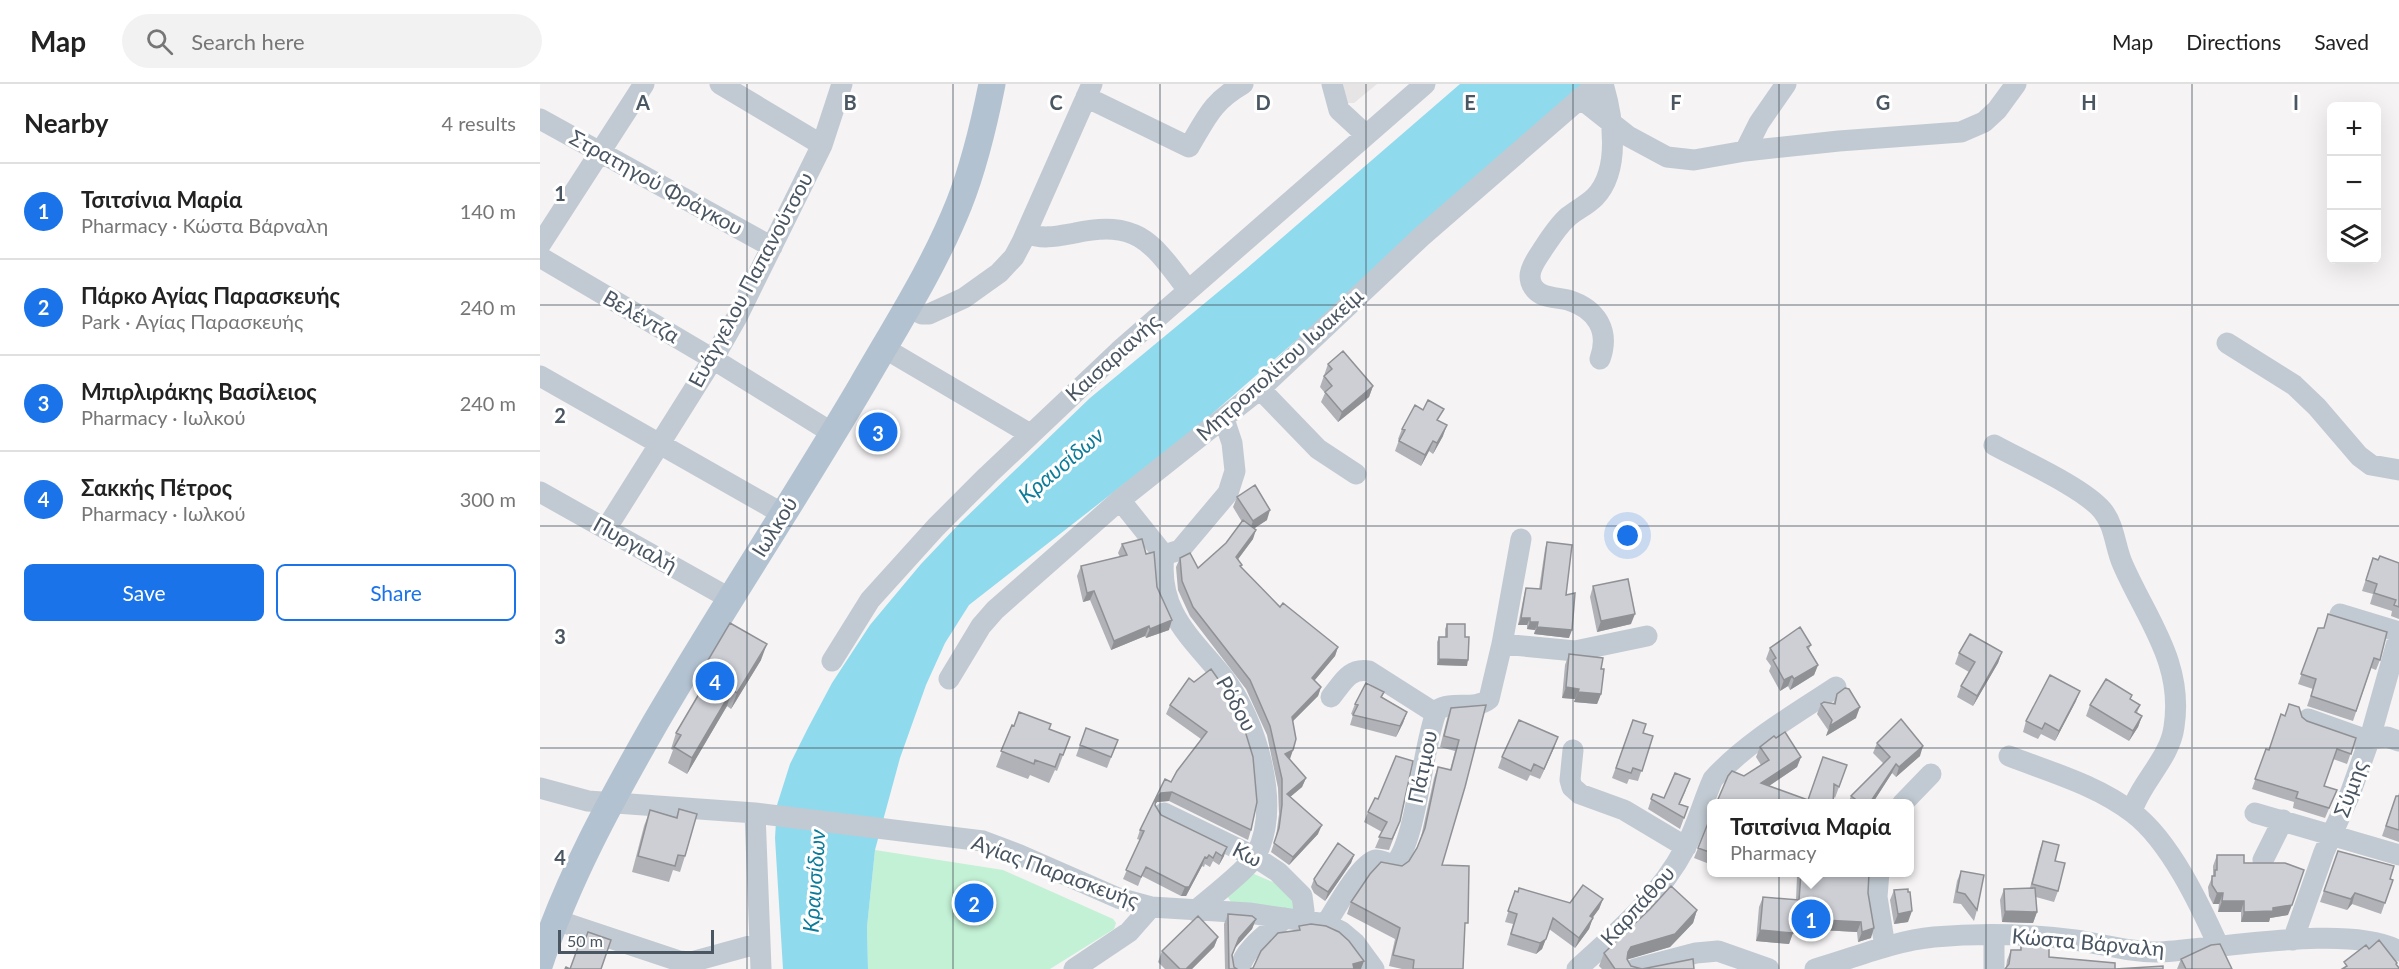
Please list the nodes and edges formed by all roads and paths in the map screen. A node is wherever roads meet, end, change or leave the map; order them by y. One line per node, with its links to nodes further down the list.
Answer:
1 (644, 84): 19 (street)
2 (720, 84): 17 (street)
3 (842, 84): 17 (street, Ευάγγελου Παπανούτσου)
4 (992, 84): 25 (main road, Ιωλκού)
5 (1243, 84): 12 (street)
6 (1332, 84): 16 (street)
7 (1425, 84): 16 (street, Καισαριανής)
8 (1597, 84): 13 (street, Μητροπολίτου Ιωακείμ)
9 (1603, 84): 15 (street)
10 (1786, 84): 18 (street)
11 (2016, 84): 18 (street)
12 (1089, 91): 20 (street)
13 (1580, 98): 15 (street); 31 (street, Μητροπολίτου Ιωακείμ)
14 (540, 118): 19 (street, Στρατηγού Φράγκου)
15 (1610, 123): 18 (street); 29 (street)
16 (1366, 135): 24 (street, Καισαριανής)
17 (822, 145): 22 (street, Ευάγγελου Παπανούτσου)
18 (1745, 151)
19 (600, 152): 21 (street); 22 (street, Στρατηγού Φράγκου)
20 (1026, 233): 24 (street); 25 (street)
21 (540, 245)
22 (772, 247): 28 (street, Ευάγγελου Παπανούτσου)
23 (540, 257): 28 (street, Βελέντζα)
24 (1188, 290): 34 (street, Καισαριανής)
25 (907, 307): 27 (main road, Ιωλκού)
26 (2227, 343): 37 (street)
27 (884, 348): 33 (main road, Ιωλκού); 34 (street)
28 (713, 359): 33 (street, Βελέντζα); 35 (street, Ευάγγελου Παπανούτσου)
29 (1600, 359)
30 (540, 376): 35 (street)
31 (1260, 389): 32 (street, Μητροπολίτου Ιωακείμ); 38 (street)
32 (1224, 419): 40 (street, Μητροπολίτου Ιωακείμ); 44 (street)
33 (834, 434): 41 (main road, Ιωλκού)
34 (1030, 434): 50 (street, Καισαριανής)
35 (660, 444): 41 (street); 42 (street, Ευάγγελου Παπανούτσου)
36 (1994, 445): 64 (street)
37 (2399, 470)
38 (1356, 474)
39 (540, 492): 42 (street, Πυργιαλή)
40 (1120, 500): 44 (street); 51 (street, Μητροπολίτου Ιωακείμ)
41 (783, 514): 45 (main road, Ιωλκού)
42 (606, 529): 45 (street, Πυργιαλή)
43 (1521, 539): 49 (street, Πάτμου)
44 (1164, 555): 72 (street, Ρόδου)
45 (729, 598): 63 (main road, Ιωλκού)
46 (2340, 614): 47 (street)
47 (2399, 633): 56 (street, Σύμης)
48 (1647, 636): 49 (street)
49 (1502, 644): 54 (street, Πάτμου)
50 (832, 661)
51 (949, 679)
52 (1836, 687): 70 (street, Καρπάθου)
53 (1331, 698): 54 (street)
54 (1435, 713): 79 (street, Πάτμου)
55 (2308, 719): 56 (street)
56 (2370, 738): 57 (street); 69 (street, Σύμης)
57 (2399, 741)
58 (1573, 750): 70 (street)
59 (2008, 756): 64 (street)
60 (1931, 774): 62 (street)
61 (540, 788): 63 (street, Αγίας Παρασκευής)
62 (1907, 799)
63 (609, 803): 65 (street, Αγίας Παρασκευής); 78 (main road, Ιωλκού)
64 (2132, 811): 85 (street)
65 (762, 813): 75 (street, Αγίας Παρασκευής); 82 (street)
66 (1164, 813): 72 (street, Κω)
67 (2255, 813): 68 (street)
68 (2283, 820): 69 (street); 73 (street)
69 (2334, 835): 71 (street); 81 (street, Σύμης)
70 (1686, 847): 92 (street, Καρπάθου)
71 (2399, 855)
72 (1255, 857): 76 (street); 77 (street, Κω)
73 (2263, 860)
74 (1879, 877): 84 (street)
75 (1151, 907): 76 (street, Αγίας Παρασκευής); 89 (street)
76 (1195, 910): 77 (street, Αγίας Παρασκευής)
77 (1293, 918): 79 (street, Αγίας Παρασκευής); 90 (street)
78 (556, 920): 82 (street); 86 (main road, Ιωλκού)
79 (1326, 924): 91 (street, Αγίας Παρασκευής)
80 (1994, 936): 84 (street, Κώστα Βάρναλη); 85 (street, Κώστα Βάρναλη); 95 (street)
81 (2293, 940): 83 (street, Κώστα Βάρναλη); 85 (street, Κώστα Βάρναλη)
82 (760, 943): 88 (street)
83 (2397, 946)
84 (1885, 947): 94 (street, Κώστα Βάρναλη)
85 (2219, 947)
86 (540, 963)
87 (1647, 967): 93 (street)
88 (761, 969)
89 (1074, 969)
90 (1240, 969)
91 (1374, 969)
92 (1577, 969)
93 (1769, 969)
94 (1815, 969)
95 (1994, 969)

